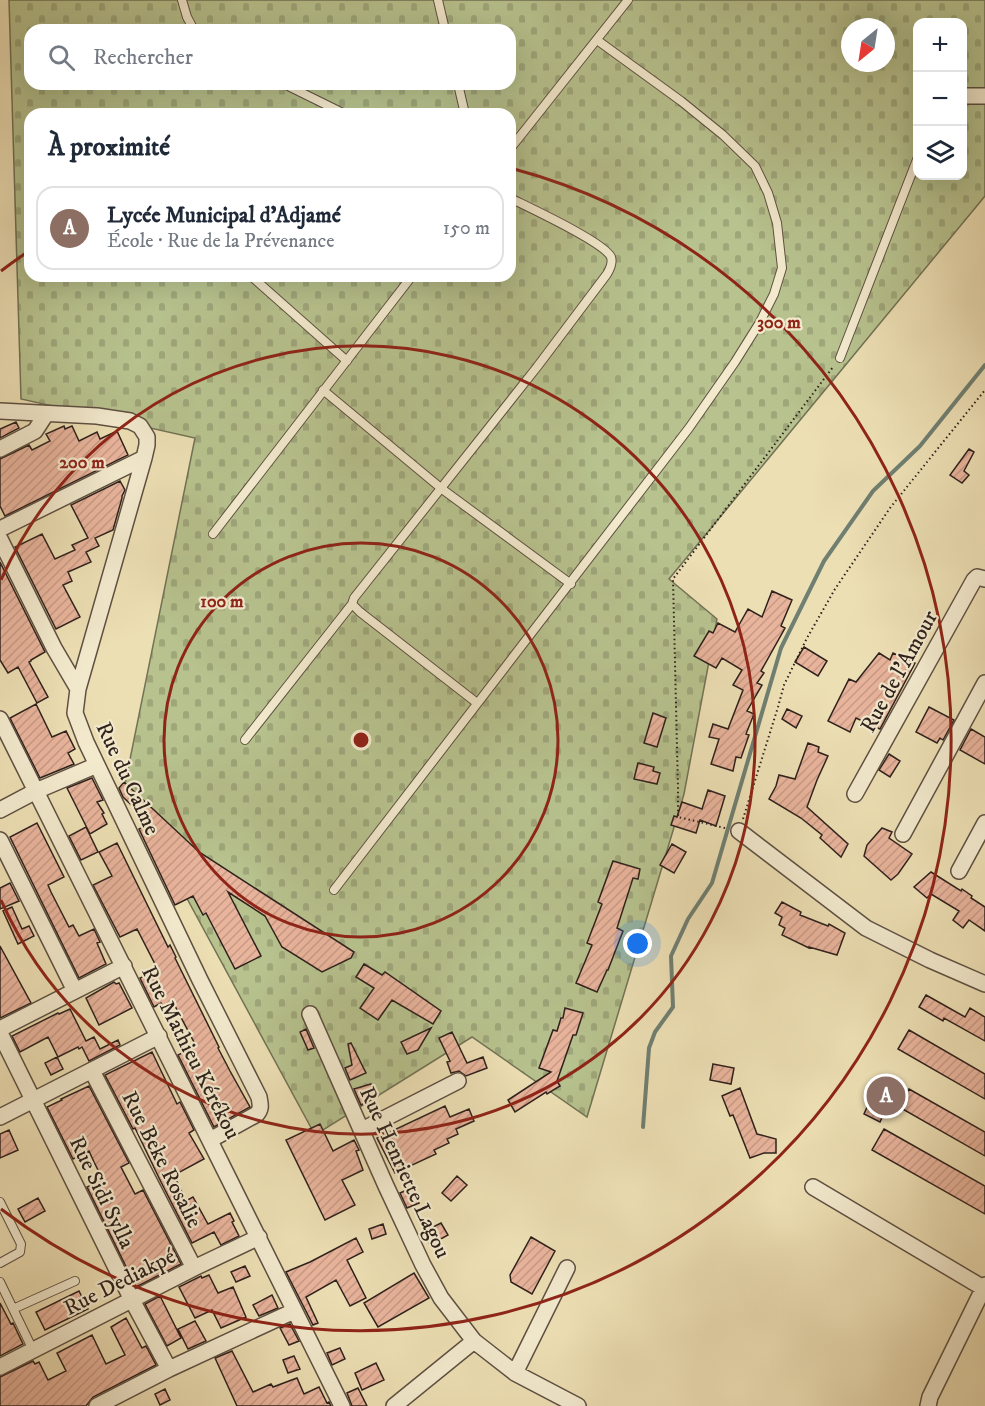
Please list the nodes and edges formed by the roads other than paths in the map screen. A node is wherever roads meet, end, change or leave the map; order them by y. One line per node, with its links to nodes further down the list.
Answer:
1 (182, 0): 4 (lane)
2 (438, 0): 5 (lane)
3 (628, 0): 6 (lane)
4 (191, 24)
5 (444, 24)
6 (597, 40): 13 (lane); 30 (lane)
7 (296, 90): 11 (lane)
8 (459, 90): 12 (lane)
9 (967, 96): 10 (street)
10 (985, 96)
11 (333, 108)
12 (464, 108)
13 (516, 141)
14 (913, 170): 18 (lane)
15 (516, 201): 25 (lane)
16 (258, 282): 19 (lane)
17 (407, 282): 19 (lane)
18 (840, 358)
19 (347, 361): 20 (lane)
20 (323, 390): 25 (lane); 27 (lane)
21 (0, 411): 22 (street, Rue du Calme)
22 (46, 414): 23 (street); 24 (street, Rue du Calme)
23 (0, 449)
24 (144, 458): 26 (street); 32 (street, Rue du Calme)
25 (442, 489): 30 (lane); 31 (lane)
26 (0, 530)
27 (213, 534)
28 (0, 539): 32 (street)
29 (985, 579): 39 (street, Rue de l'Amour)
30 (571, 584): 34 (lane)
31 (352, 604): 34 (lane); 36 (lane)
32 (78, 689): 37 (street, Rue du Calme)
33 (983, 694): 43 (street)
34 (477, 703): 46 (lane)
35 (0, 719): 38 (street, Rue Mathieu Kérékou)
36 (245, 740)
37 (97, 765): 38 (street); 58 (street, Rue du Calme)
38 (36, 791): 40 (street); 47 (street, Rue Mathieu Kérékou)
39 (855, 795)
40 (0, 810)
41 (985, 823): 45 (street)
42 (739, 831): 48 (street)
43 (903, 834)
44 (0, 840): 49 (street)
45 (959, 871)
46 (334, 890)
47 (124, 966): 49 (street); 52 (street, Rue Mathieu Kérékou)
48 (985, 984)
49 (75, 991): 51 (street)
50 (310, 1014): 57 (street, Rue Henriette Lagou)
51 (0, 1031): 55 (street, Rue Sidi Sylla)
52 (159, 1036): 53 (street); 58 (street, Rue Mathieu Kérékou)
53 (92, 1071): 55 (street); 63 (street, Rue Beke Rosalie)
54 (458, 1081): 57 (street)
55 (33, 1100): 56 (street); 68 (street, Rue Sidi Sylla)
56 (0, 1117)
57 (362, 1130): 71 (street, Rue Henriette Lagou)
58 (210, 1140): 61 (street, Rue Mathieu Kérékou)
59 (813, 1187): 67 (street)
60 (0, 1202): 62 (lane)
61 (259, 1237): 63 (street, Rue Dediakpé); 70 (street, Rue Mathieu Kérékou)
62 (0, 1263)
63 (194, 1268): 68 (street, Rue Dediakpé)
64 (567, 1268): 75 (street)
65 (75, 1281): 69 (lane)
66 (0, 1282): 69 (lane)
67 (984, 1287): 80 (street)
68 (132, 1300): 72 (street, Rue Dediakpé); 74 (street, Rue Sidi Sylla)
69 (13, 1309): 72 (lane)
70 (294, 1311): 74 (street); 77 (street, Rue Mathieu Kérékou)
71 (474, 1341): 75 (street, Rue Henriette Lagou); 78 (street)
72 (33, 1350): 73 (street, Rue Dediakpé)
73 (0, 1367)
74 (169, 1369): 76 (street)
75 (515, 1373): 79 (street, Rue Henriette Lagou)
76 (97, 1406)
77 (342, 1406)
78 (394, 1406)
79 (578, 1406)
80 (928, 1406)

